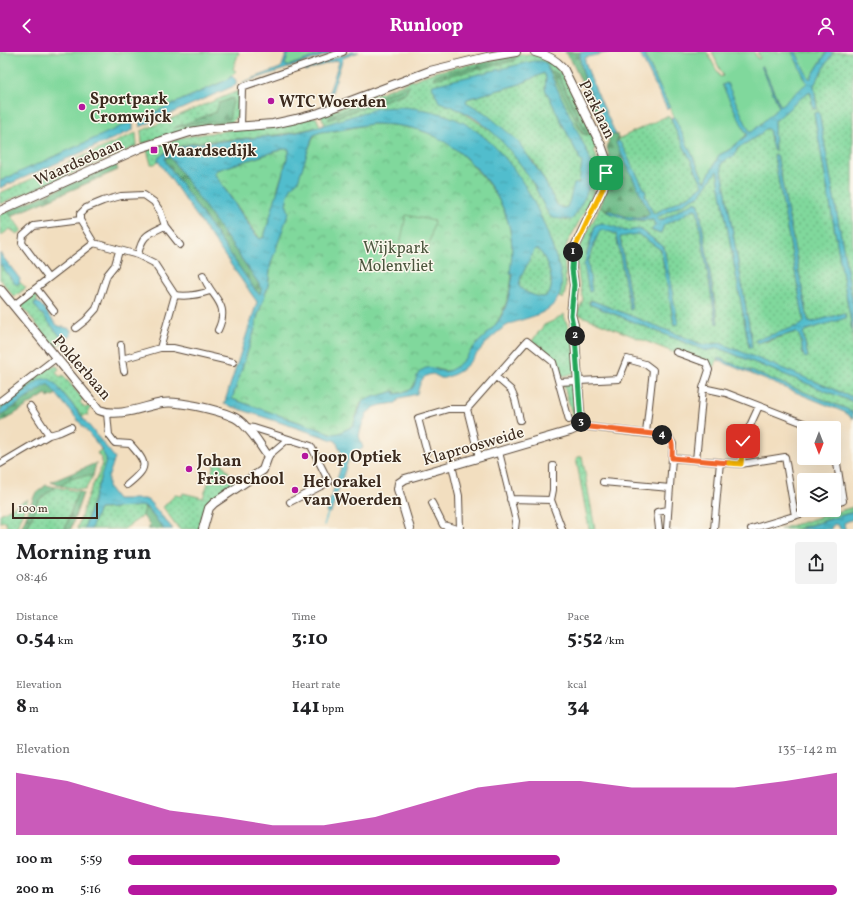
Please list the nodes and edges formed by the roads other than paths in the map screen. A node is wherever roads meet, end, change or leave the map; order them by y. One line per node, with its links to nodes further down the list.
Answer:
1 (343, 52): 4 (street)
2 (516, 52): 4 (street, Waardsebaan)
3 (535, 52): 30 (street, Parklaan)
4 (241, 126): 5 (street, Waardsebaan)
5 (0, 210)
6 (80, 220): 7 (street); 8 (street); 13 (street)
7 (165, 226): 9 (street); 11 (street)
8 (94, 243): 10 (street); 13 (street)
9 (180, 245)
10 (119, 250): 11 (street); 20 (street)
11 (138, 255): 17 (street)
12 (203, 275): 16 (street)
13 (48, 278): 14 (street)
14 (36, 288): 18 (street); 19 (street)
15 (0, 289): 18 (street, Polderbaan)
16 (210, 290): 17 (street); 21 (street)
17 (175, 295): 23 (street)
18 (14, 305): 25 (street, Polderbaan)
19 (54, 311)
20 (76, 328)
21 (218, 330)
22 (122, 345): 26 (street)
23 (160, 348): 26 (street); 27 (street)
24 (676, 352): 32 (street)
25 (56, 358): 33 (street); 37 (street, Polderbaan)
26 (122, 359): 28 (street)
27 (233, 362)
28 (124, 371)
29 (496, 377): 31 (street); 36 (street); 38 (street)
30 (578, 380): 31 (street); 41 (street); 44 (street)
31 (559, 382): 39 (street)
32 (703, 388): 35 (street); 52 (street)
33 (0, 400)
34 (30, 406): 45 (street)
35 (759, 406): 40 (street); 55 (street)
36 (467, 409): 47 (street); 50 (street)
37 (107, 413): 43 (street, Polderbaan); 59 (street)
38 (520, 420)
39 (569, 420)
40 (798, 421)
41 (581, 426): 44 (street, Klaproosweide); 48 (street, Klaproosweide)
42 (72, 427): 45 (street)
43 (246, 427): 46 (street); 49 (street, Polderbaan)
44 (646, 433): 51 (street, Klaproosweide)
45 (49, 436): 54 (street)
46 (288, 439): 49 (street); 64 (street)
47 (427, 452)
48 (499, 452): 50 (street, Klaproosweide); 62 (street)
49 (268, 456): 69 (street)
50 (479, 457): 56 (street, Klaproosweide)
51 (672, 458): 52 (street); 60 (street, Klaproosweide)
52 (696, 460): 53 (street)
53 (720, 462): 55 (street); 76 (street)
54 (0, 464)
55 (741, 464): 68 (street)
56 (452, 465): 70 (street, Klaproosweide); 71 (street)
57 (553, 466): 63 (street)
58 (603, 482): 60 (street)
59 (127, 485)
60 (670, 488): 67 (street, Klaproosweide)
61 (841, 489): 65 (street)
62 (510, 499): 63 (street); 72 (street)
63 (551, 500): 73 (street)
64 (290, 502)
65 (841, 502)
66 (432, 503): 71 (street)
67 (668, 510): 74 (street); 75 (street, Klaproosweide)
68 (795, 516): 77 (street)
69 (203, 529)
70 (410, 529)
71 (459, 529)
72 (516, 529)
73 (562, 529)
74 (659, 529)
75 (668, 529)
76 (714, 529)
77 (751, 529)

